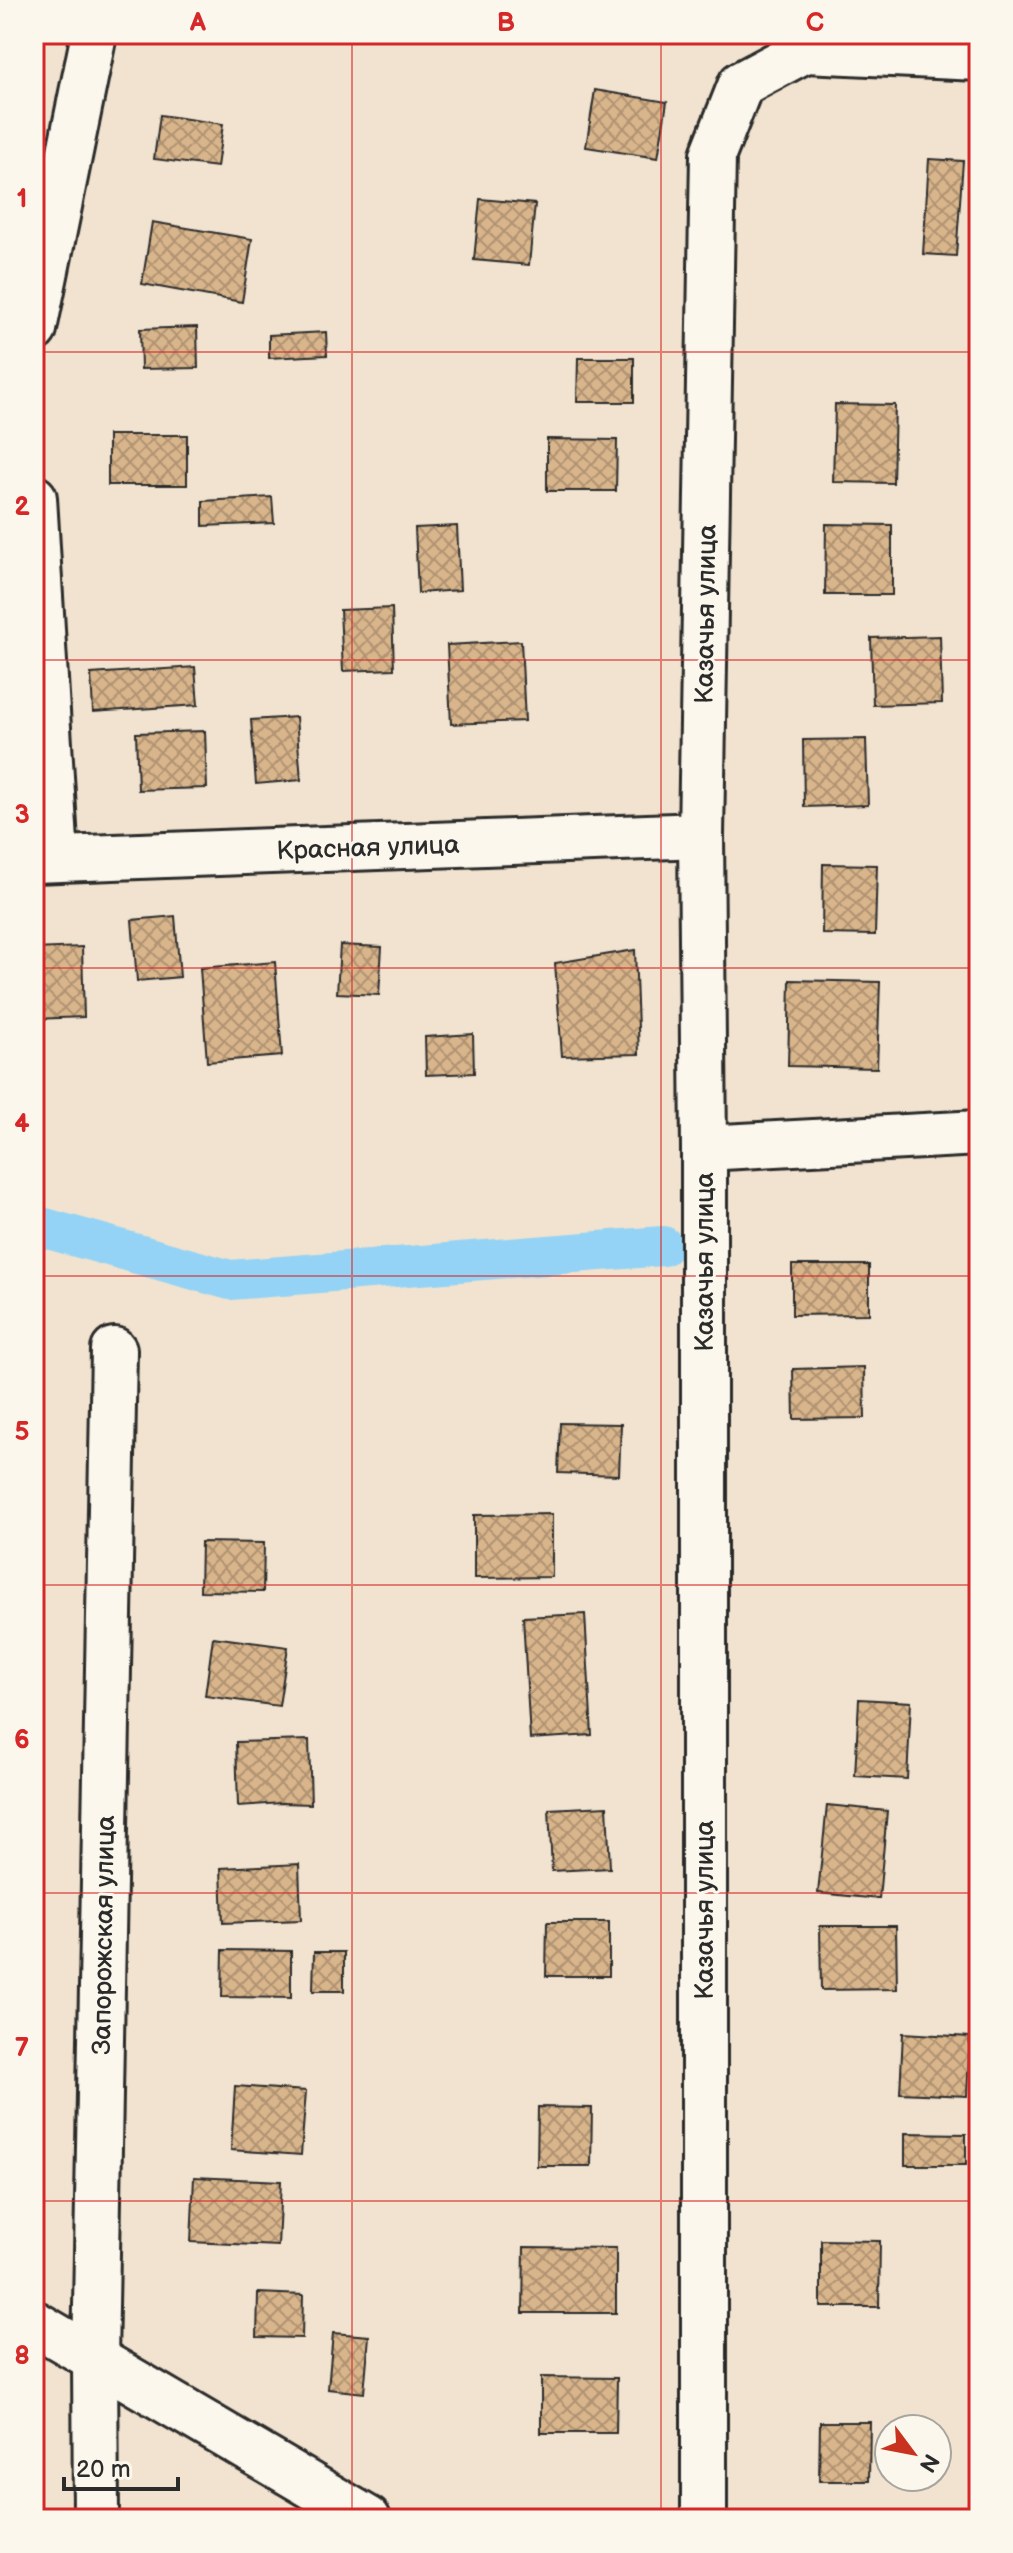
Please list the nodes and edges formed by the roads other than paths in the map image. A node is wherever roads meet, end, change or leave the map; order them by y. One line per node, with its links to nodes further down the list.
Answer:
1 (94, 34): 4 (street)
2 (808, 42): 3 (street); 6 (street, Казачья улица)
3 (979, 58)
4 (34, 329)
5 (34, 498): 7 (street)
6 (701, 835): 7 (street, Красная улица); 9 (street, Казачья улица)
7 (45, 859)
8 (979, 1133): 9 (street)
9 (704, 1148): 15 (street, Казачья улица)
10 (114, 1350): 12 (street, Запорожская улица)
11 (34, 2323): 12 (street)
12 (95, 2359): 13 (street, Запорожская улица); 14 (street)
13 (96, 2519)
14 (368, 2519)
15 (704, 2519)

